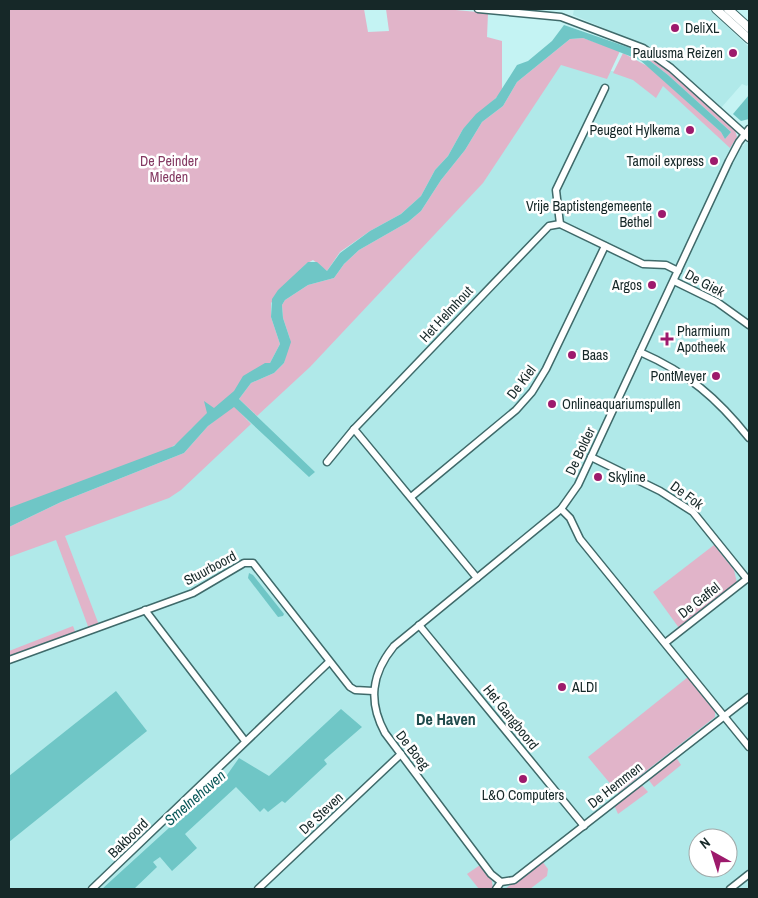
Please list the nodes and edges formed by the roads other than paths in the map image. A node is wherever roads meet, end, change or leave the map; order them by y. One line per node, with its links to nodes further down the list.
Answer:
1 (478, 9): 7 (street)
2 (716, 9): 5 (main road)
3 (728, 9): 4 (main road)
4 (749, 28)
5 (749, 39)
6 (605, 88): 8 (street)
7 (748, 134): 10 (street, De Bolder)
8 (560, 224): 9 (street); 14 (street, Het Helmhout)
9 (605, 246): 10 (street); 18 (street, De Kiel)
10 (678, 271): 11 (street, De Bolder)
11 (674, 280): 12 (street, De Giek); 13 (street, De Bolder)
12 (749, 325)
13 (640, 352): 15 (street); 16 (street, De Bolder)
14 (354, 429): 17 (street, Het Helmhout); 18 (street)
15 (749, 438)
16 (591, 457): 19 (street, De Bolder); 21 (street, De Fok)
17 (327, 462)
18 (411, 497): 20 (street)
19 (561, 509): 20 (street); 24 (street)
20 (477, 578): 23 (street)
21 (748, 578): 24 (street, De Gaffel)
22 (145, 610): 25 (street, Stuurboord); 26 (street, Stuurboord); 30 (street)
23 (419, 625): 27 (street, De Boeg); 33 (street, Het Gangboord)
24 (665, 643): 29 (street)
25 (9, 660)
26 (329, 662): 27 (street, Stuurboord); 30 (street, Bakboord)
27 (373, 691): 32 (street, De Boeg)
28 (749, 698): 29 (street, De Hemmen)
29 (725, 716): 31 (street); 33 (street, De Hemmen)
30 (245, 741): 36 (street, Bakboord)
31 (749, 747)
32 (401, 754): 35 (street, De Boeg); 37 (street, De Steven)
33 (584, 826): 35 (street, De Hemmen)
34 (749, 874): 39 (street)
35 (501, 882): 38 (street)
36 (92, 889)
37 (258, 889)
38 (496, 889)
39 (730, 889)

